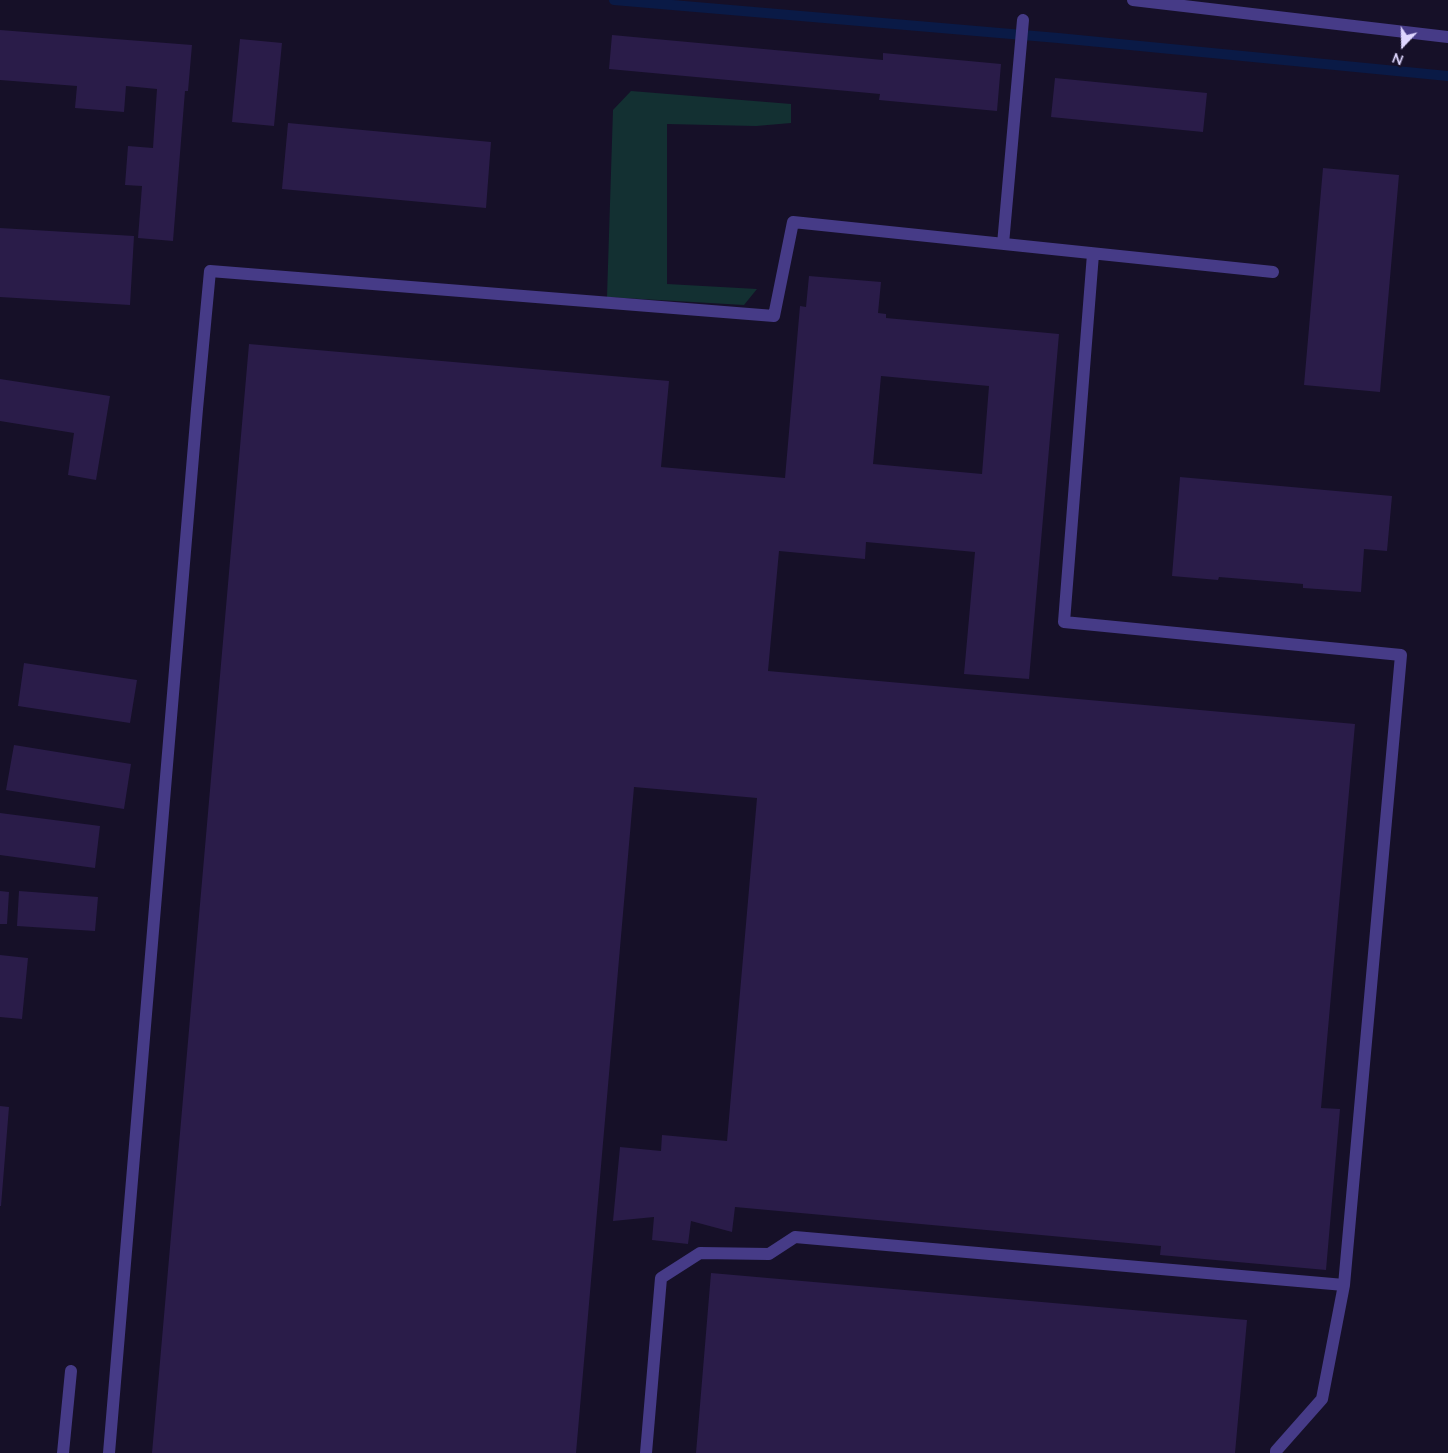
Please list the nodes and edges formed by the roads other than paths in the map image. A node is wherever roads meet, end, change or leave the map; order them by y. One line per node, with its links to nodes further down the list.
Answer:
1 (1133, 0): 3 (street)
2 (1022, 20): 4 (street)
3 (1448, 37)
4 (1003, 244): 5 (street); 10 (street)
5 (1093, 254): 6 (street); 7 (street)
6 (1273, 272)
7 (1344, 1285): 11 (street); 12 (street)
8 (71, 1371): 9 (street)
9 (63, 1453)
10 (109, 1453)
11 (646, 1453)
12 (1276, 1453)

